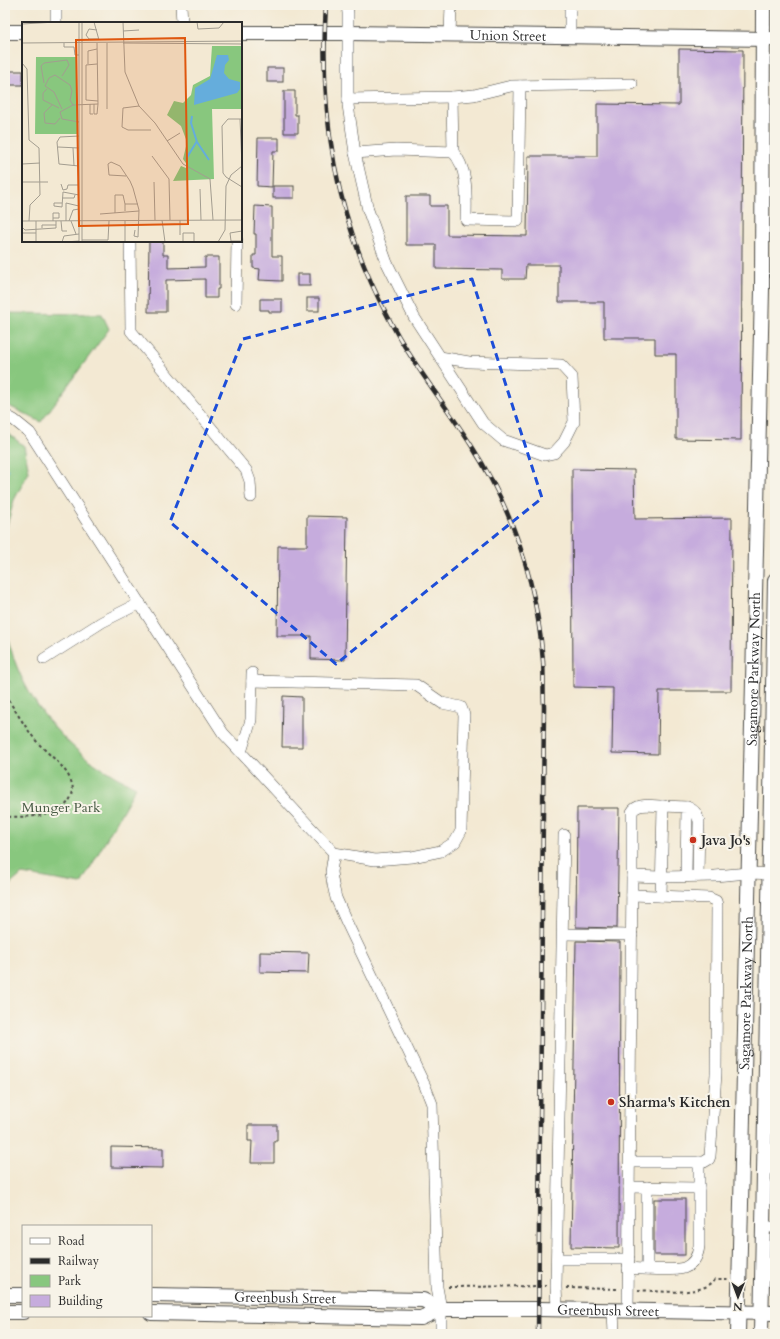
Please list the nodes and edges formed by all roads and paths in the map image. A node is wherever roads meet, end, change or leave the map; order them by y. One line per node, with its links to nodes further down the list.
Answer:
1 (56, 5): 7 (street)
2 (181, 5): 8 (street)
3 (347, 5): 12 (street)
4 (450, 5): 13 (street)
5 (570, 5): 14 (street)
6 (763, 5): 15 (main road, Sagamore Parkway North)
7 (56, 22)
8 (182, 22)
9 (5, 32): 10 (main road)
10 (22, 32)
11 (242, 33): 12 (main road, Union Street)
12 (348, 33): 13 (main road, Union Street); 19 (street)
13 (450, 35): 14 (main road, Union Street)
14 (570, 36): 15 (main road, Union Street)
15 (769, 39): 40 (main road, Sagamore Parkway North)
16 (632, 84): 17 (street)
17 (520, 86): 18 (street); 20 (street)
18 (452, 97): 19 (street); 20 (street)
19 (348, 99): 21 (street)
20 (453, 152): 21 (street)
21 (355, 153): 25 (street)
22 (130, 242): 27 (street)
23 (237, 242): 24 (street)
24 (236, 304)
25 (440, 357): 25 (street)
26 (5, 415): 29 (street)
27 (251, 497)
28 (775, 580): 30 (main road, Sagamore Parkway North)
29 (140, 603): 31 (street); 34 (street)
30 (774, 648): 33 (main road, Sagamore Parkway North)
31 (44, 659)
32 (5, 695): 37 (path)
33 (773, 751): 41 (main road, Sagamore Parkway North)
34 (241, 752): 39 (street); 39 (street)
35 (662, 806): 36 (street); 42 (street); 45 (street)
36 (688, 806): 43 (street); 44 (street)
37 (5, 817)
38 (564, 835): 48 (street)
39 (334, 853): 60 (street)
40 (748, 873): 41 (street); 44 (street); 72 (main road, Sagamore Parkway North)
41 (772, 874): 55 (main road, Sagamore Parkway North)
42 (632, 876): 45 (street); 46 (street)
43 (686, 876): 44 (street); 45 (street)
44 (698, 876)
45 (661, 877): 47 (street)
46 (632, 895): 47 (street); 49 (street)
47 (661, 896): 51 (street)
48 (563, 934): 49 (street); 56 (street)
49 (632, 935): 50 (street)
50 (630, 1162): 51 (street); 52 (street)
51 (699, 1162): 54 (street)
52 (629, 1187): 53 (street); 57 (street)
53 (647, 1187): 54 (street); 58 (street)
54 (699, 1188): 58 (street)
55 (769, 1227): 74 (main road, Sagamore Parkway North)
56 (557, 1259): 57 (street); 61 (street)
57 (628, 1264): 58 (street); 62 (street)
58 (647, 1269)
59 (714, 1279): 62 (path)
60 (437, 1287): 61 (path); 66 (street)
61 (556, 1287): 62 (path); 67 (street)
62 (628, 1289): 69 (street)
63 (5, 1295): 64 (main road)
64 (22, 1295)
65 (152, 1295): 66 (main road, Greenbush Street)
66 (441, 1309): 67 (main road, Greenbush Street); 73 (main road, Greenbush Street); 75 (street)
67 (557, 1309): 68 (main road, Greenbush Street)
68 (613, 1310): 69 (main road, Greenbush Street); 76 (street)
69 (628, 1310): 72 (main road, Greenbush Street)
70 (5, 1312): 71 (main road)
71 (22, 1312)
72 (738, 1312): 74 (main road, Greenbush Street); 77 (main road, Sagamore Parkway North)
73 (152, 1313)
74 (768, 1313): 78 (main road, Sagamore Parkway North)
75 (441, 1334)
76 (614, 1334)
77 (738, 1334)
78 (761, 1334)

